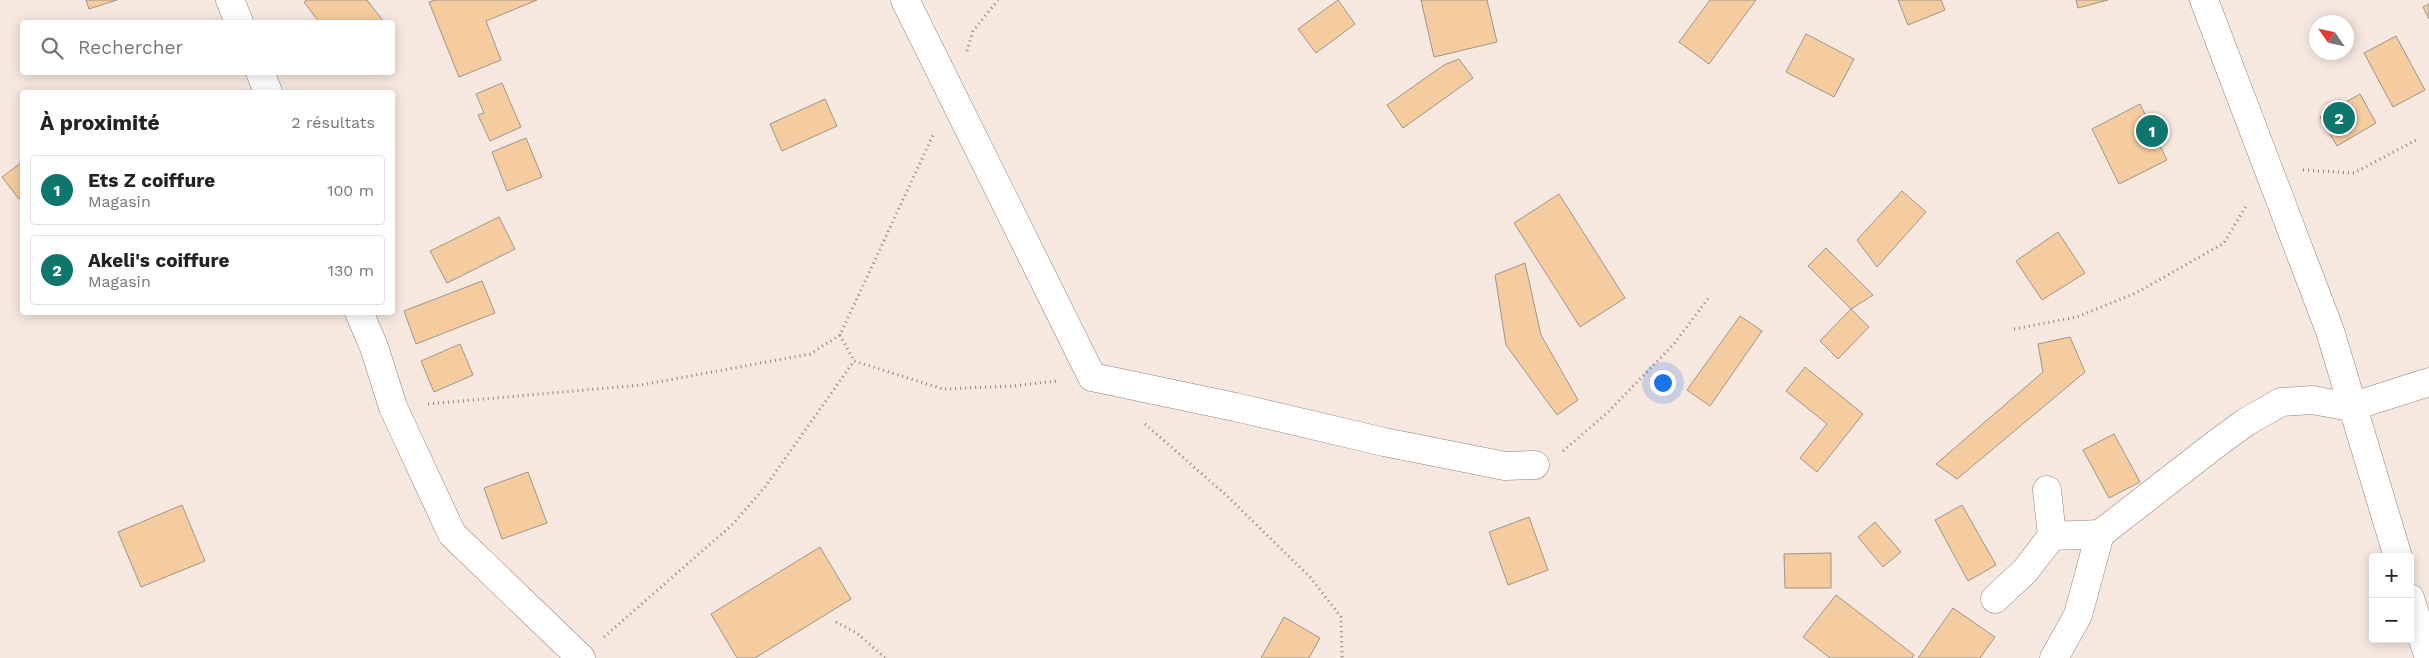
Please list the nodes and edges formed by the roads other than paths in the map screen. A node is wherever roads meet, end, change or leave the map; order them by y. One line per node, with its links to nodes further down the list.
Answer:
1 (230, 0): 4 (street)
2 (905, 0): 10 (street)
3 (2204, 0): 9 (street)
4 (238, 20)
5 (261, 75): 6 (street)
6 (267, 90)
7 (360, 315): 17 (street)
8 (2429, 382): 9 (street)
9 (2351, 407): 12 (street); 14 (street)
10 (1536, 465)
11 (2047, 490): 13 (street)
12 (2100, 534): 13 (street); 18 (street)
13 (2052, 536): 15 (street)
14 (2397, 553)
15 (1995, 599)
16 (2414, 611): 19 (street)
17 (581, 658)
18 (2054, 658)
19 (2429, 658)

